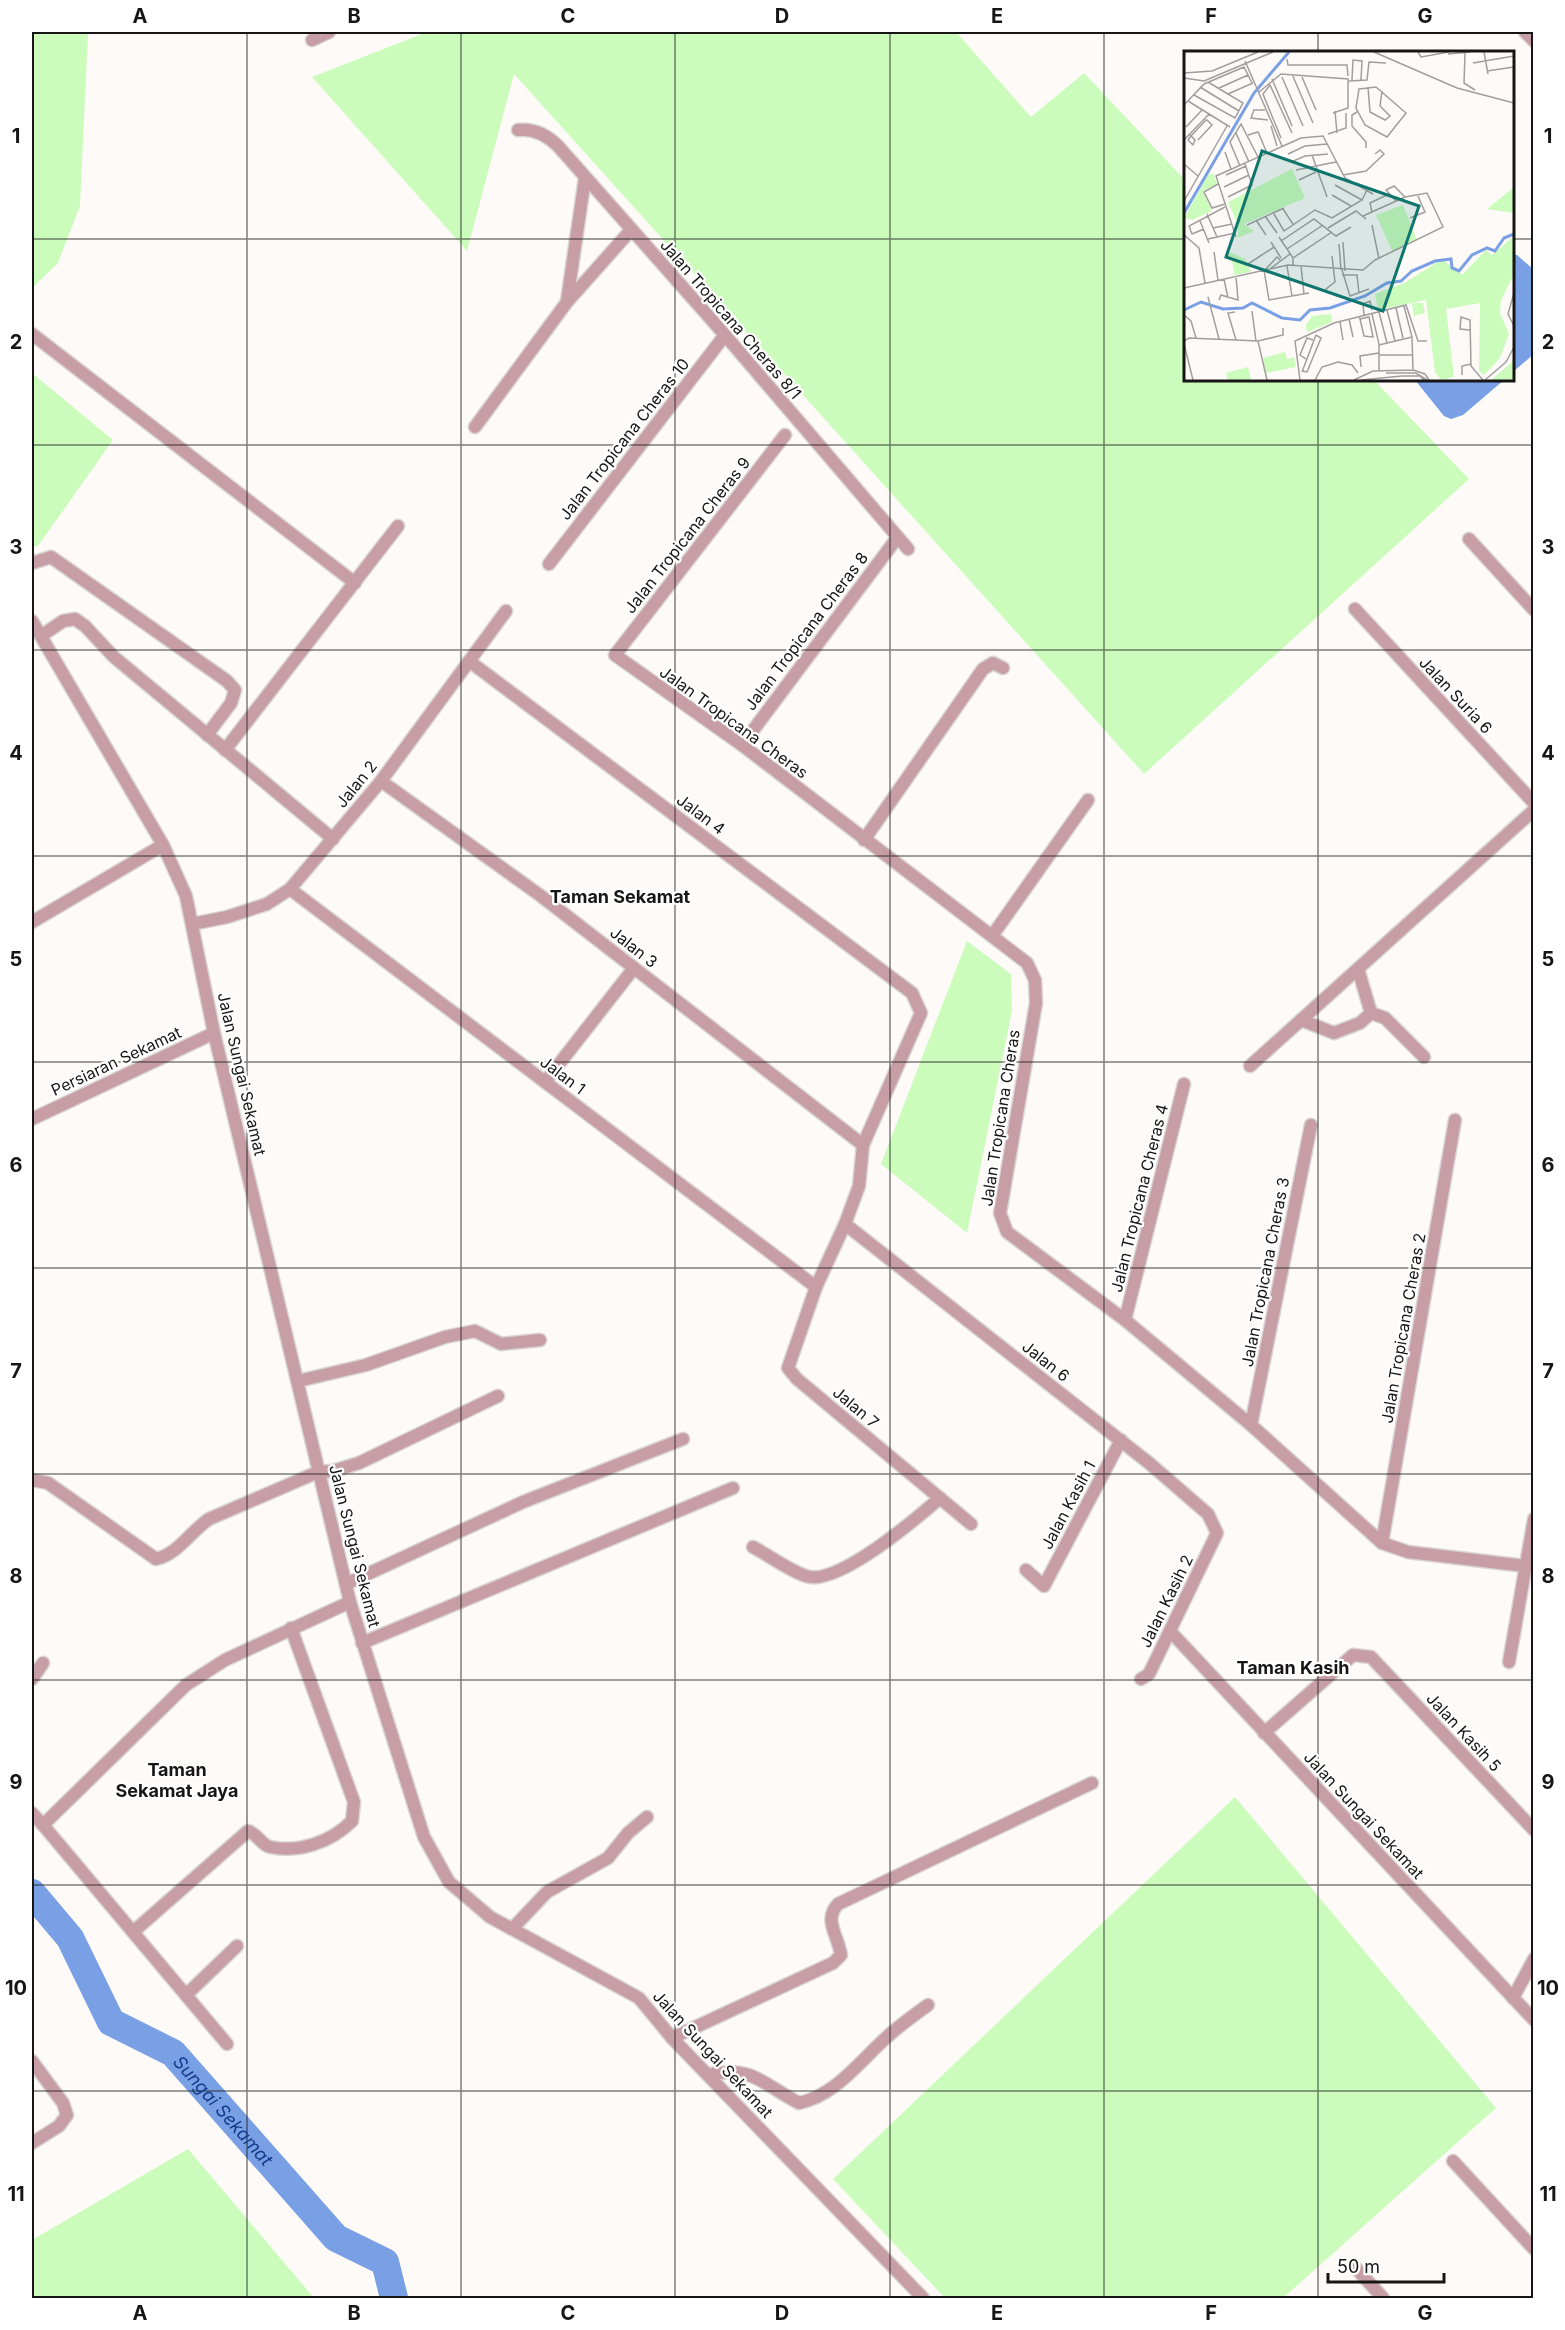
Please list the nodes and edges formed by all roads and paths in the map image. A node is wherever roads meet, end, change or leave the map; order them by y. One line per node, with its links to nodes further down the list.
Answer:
1 (329, 32): 3 (street)
2 (1525, 32): 4 (street)
3 (312, 40)
4 (1533, 41)
5 (518, 130): 6 (street, Jalan Tropicana Cheras 8/1)
6 (585, 178): 7 (street, Jalan Tropicana Cheras 8/1); 8 (street)
7 (631, 230): 8 (street); 10 (street, Jalan Tropicana Cheras 8/1)
8 (567, 302): 11 (street)
9 (32, 334): 19 (street)
10 (725, 335): 14 (street, Jalan Tropicana Cheras 8/1); 18 (street, Jalan Tropicana Cheras 10)
11 (475, 427)
12 (785, 435): 25 (street, Jalan Tropicana Cheras 9)
13 (398, 526): 19 (street)
14 (897, 538): 16 (street, Jalan Tropicana Cheras 8/1); 29 (street, Jalan Tropicana Cheras 8)
15 (1469, 539): 21 (street)
16 (908, 549)
17 (32, 563): 28 (street)
18 (549, 564)
19 (355, 583): 30 (street)
20 (1354, 609): 33 (street, Jalan Suria 6)
21 (1533, 610)
22 (506, 611): 26 (street, Jalan 2)
23 (32, 621): 24 (street, Jalan Sungai Sekamat)
24 (41, 636): 28 (street); 37 (street, Jalan Sungai Sekamat)
25 (615, 655): 29 (street, Jalan Tropicana Cheras)
26 (469, 661): 31 (street, Jalan 2); 54 (street, Jalan 4)
27 (1003, 668): 36 (street)
28 (207, 735): 30 (street)
29 (742, 745): 36 (street, Jalan Tropicana Cheras)
30 (225, 750): 35 (street)
31 (381, 781): 35 (street, Jalan 2); 42 (street, Jalan 3)
32 (1089, 800): 41 (street)
33 (1533, 803)
34 (1533, 810): 43 (street)
35 (333, 839): 38 (street, Jalan 2)
36 (864, 840): 41 (street, Jalan Tropicana Cheras)
37 (163, 845): 39 (street); 40 (street, Jalan Sungai Sekamat)
38 (290, 889): 40 (street, Jalan 2); 49 (street, Jalan 1)
39 (32, 922)
40 (192, 924): 46 (street, Jalan Sungai Sekamat)
41 (992, 936): 57 (street, Jalan Tropicana Cheras)
42 (634, 968): 49 (street); 54 (street, Jalan 3)
43 (1358, 969): 44 (street); 45 (street)
44 (1371, 1013): 45 (street); 47 (street)
45 (1301, 1020): 48 (street)
46 (214, 1033): 51 (street, Persiaran Sekamat); 59 (street, Jalan Sungai Sekamat)
47 (1424, 1057)
48 (1250, 1066)
49 (545, 1082): 56 (street, Jalan 1)
50 (1184, 1084): 57 (street, Jalan Tropicana Cheras 4)
51 (32, 1119)
52 (1455, 1120): 71 (street, Jalan Tropicana Cheras 2)
53 (1311, 1125): 61 (street, Jalan Tropicana Cheras 3)
54 (863, 1145): 55 (street)
55 (845, 1224): 56 (street); 63 (street, Jalan 6)
56 (816, 1287): 67 (street, Jalan 7)
57 (1125, 1320): 61 (street, Jalan Tropicana Cheras)
58 (540, 1340): 59 (street)
59 (298, 1381): 64 (street, Jalan Sungai Sekamat)
60 (498, 1396): 64 (street)
61 (1251, 1425): 71 (street, Jalan Tropicana Cheras)
62 (683, 1439): 75 (street)
63 (1120, 1440): 70 (street, Jalan 6); 74 (street, Jalan Kasih 1)
64 (318, 1472): 65 (street); 75 (street, Jalan Sungai Sekamat)
65 (32, 1480)
66 (733, 1488): 79 (street)
67 (940, 1498): 69 (street, Jalan 7); 72 (street)
68 (1533, 1519): 73 (street)
69 (971, 1524)
70 (1217, 1533): 78 (street, Jalan Kasih 2)
71 (1382, 1543): 73 (street, Jalan Tropicana Cheras)
72 (753, 1547)
73 (1526, 1566): 80 (street)
74 (1026, 1570)
75 (346, 1584): 76 (street, Jalan Sungai Sekamat)
76 (350, 1602): 77 (street); 79 (street, Jalan Sungai Sekamat)
77 (291, 1628): 88 (street); 91 (street)
78 (1170, 1631): 83 (street, Jalan Kasih 2); 84 (street, Jalan Sungai Sekamat)
79 (362, 1643): 90 (street, Jalan Sungai Sekamat)
80 (1509, 1662)
81 (43, 1663): 82 (street)
82 (32, 1679)
83 (1141, 1679)
84 (1264, 1733): 89 (street, Jalan Kasih 5); 95 (street, Jalan Sungai Sekamat)
85 (1092, 1783): 98 (street)
86 (32, 1813): 88 (street)
87 (647, 1817): 90 (street)
88 (43, 1825): 91 (street)
89 (1533, 1830)
90 (512, 1929): 98 (street, Jalan Sungai Sekamat)
91 (133, 1932): 94 (street)
92 (237, 1946): 94 (street)
93 (1533, 1959): 95 (street)
94 (186, 1995): 99 (street)
95 (1513, 1998): 97 (street, Jalan Sungai Sekamat)
96 (928, 2005): 101 (street)
97 (1533, 2020)
98 (672, 2038): 101 (street, Jalan Sungai Sekamat)
99 (227, 2044)
100 (32, 2061): 102 (street)
101 (708, 2075): 106 (street, Jalan Sungai Sekamat)
102 (32, 2143)
103 (1453, 2162): 104 (street)
104 (1533, 2249)
105 (1355, 2267): 107 (street)
106 (923, 2298)
107 (1383, 2298)

